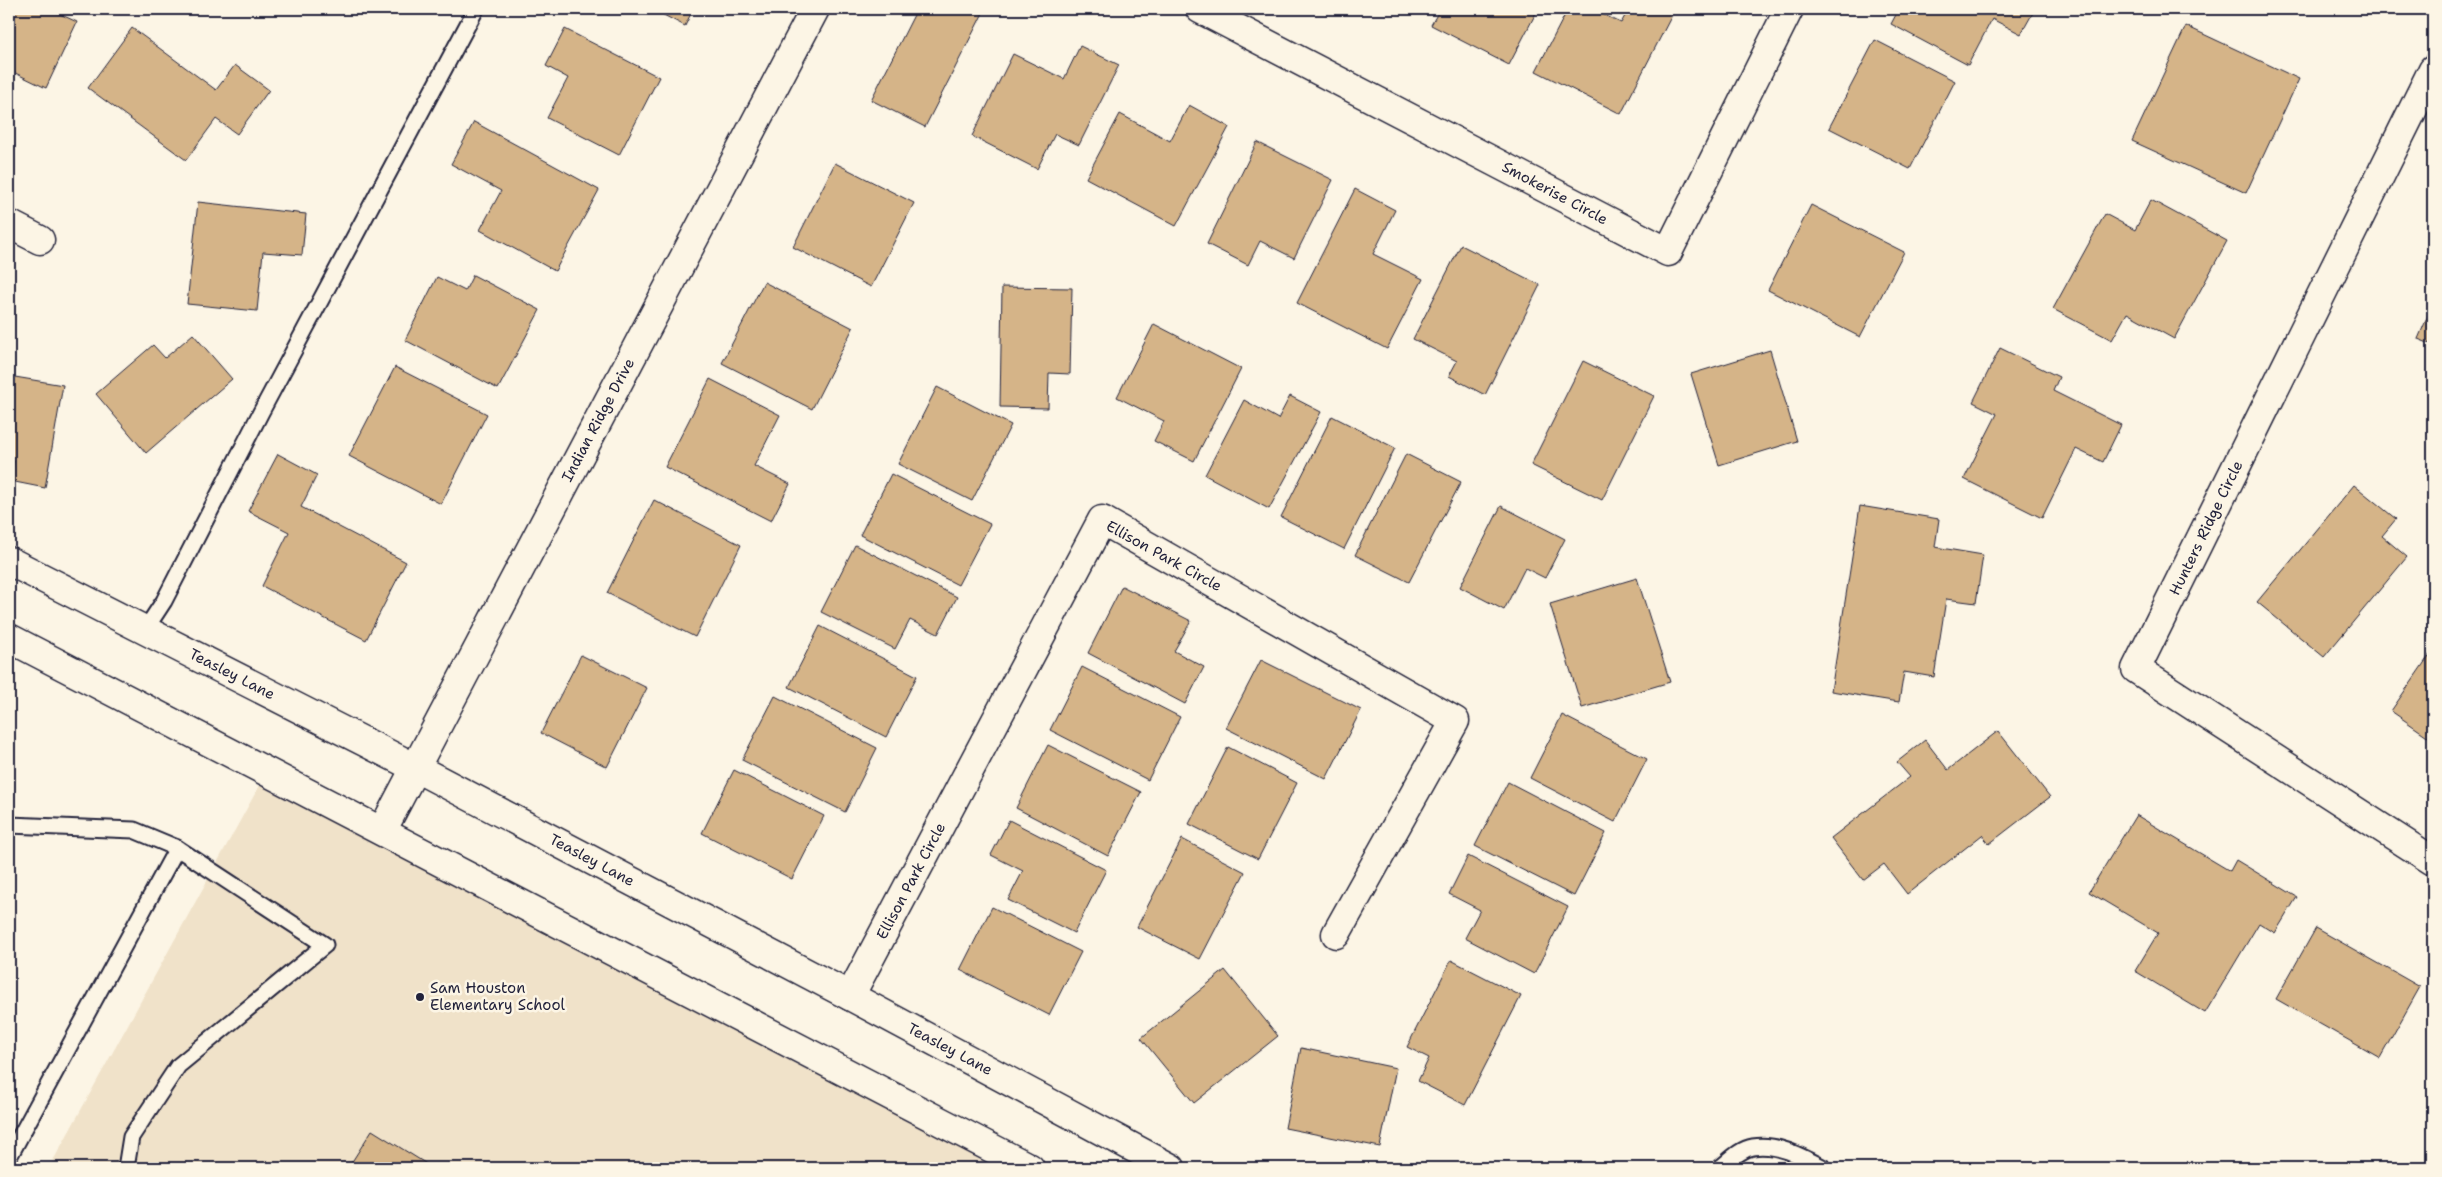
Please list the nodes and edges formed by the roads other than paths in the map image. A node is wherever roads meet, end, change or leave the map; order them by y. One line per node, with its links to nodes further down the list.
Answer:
1 (476, 9): 9 (lane)
2 (815, 9): 11 (street, Indian Ridge Drive)
3 (1200, 9): 4 (street, Smokerise Circle)
4 (1789, 9)
5 (2433, 69): 15 (street, Hunters Ridge Circle)
6 (9, 224): 7 (street)
7 (40, 240)
8 (9, 561): 9 (street, Teasley Lane)
9 (145, 630): 11 (street, Teasley Lane)
10 (9, 638): 13 (street)
11 (414, 767): 13 (street, Indian Ridge Drive); 17 (street, Teasley Lane)
12 (9, 825): 14 (lane)
13 (382, 831): 21 (street)
14 (177, 848): 18 (lane); 20 (lane)
15 (2433, 861)
16 (1336, 934): 17 (street, Ellison Park Circle)
17 (850, 996): 19 (street, Teasley Lane)
18 (9, 1157)
19 (1159, 1165)
20 (126, 1168)
21 (1030, 1168)
22 (1720, 1168): 23 (lane)
23 (1824, 1168)

